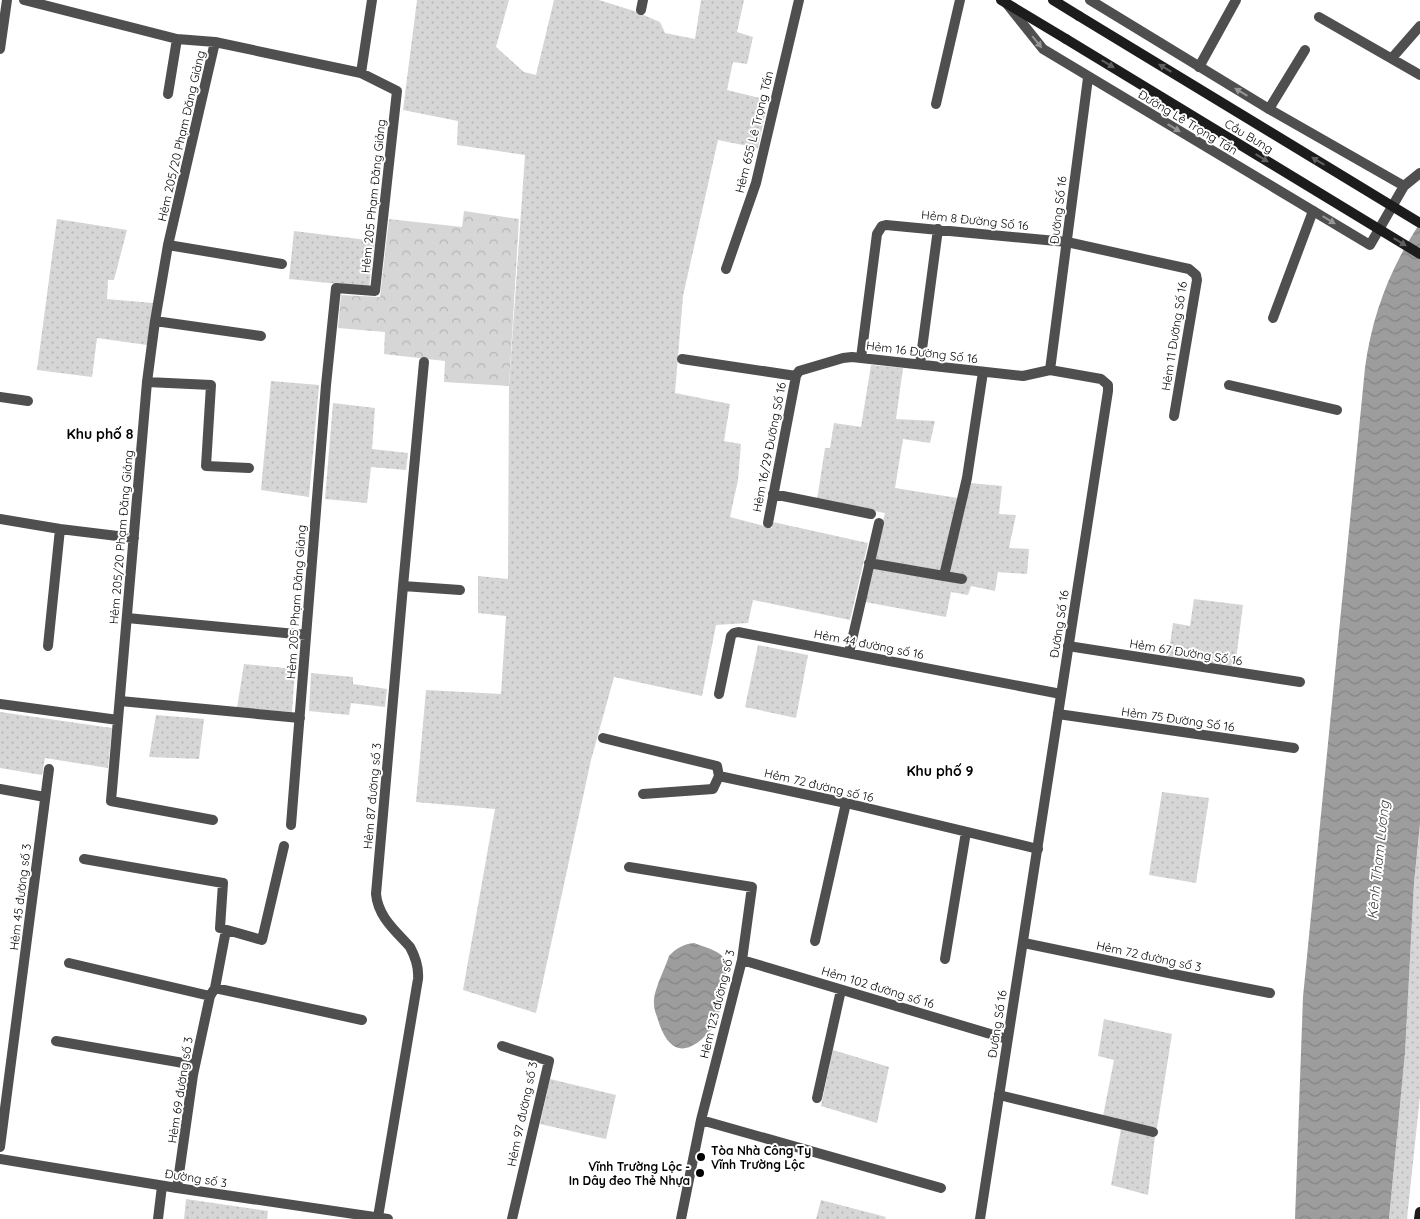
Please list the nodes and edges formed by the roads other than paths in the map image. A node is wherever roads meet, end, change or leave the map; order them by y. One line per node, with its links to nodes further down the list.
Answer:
1 (7, 0): 14 (street)
2 (24, 0): 12 (street, Hẻm 205 Phạm Đăng Giảng)
3 (372, 0): 18 (street)
4 (799, 0): 33 (street, Hẻm 655 Lê Trọng Tấn)
5 (960, 0): 22 (street)
6 (1053, 0): 27 (main road, Cầu Bưng, one-way to 6, bridge)
7 (1090, 0): 17 (street)
8 (1236, 0): 17 (street)
9 (1004, 2): 20 (street, Đường Lê Trọng Tấn, one-way to 20); 31 (main road, Cầu Bưng, one-way to 31, bridge)
10 (1319, 17): 16 (street)
11 (1420, 26): 16 (street)
12 (177, 39): 13 (street, Hẻm 205 Phạm Đăng Giảng); 21 (street)
13 (215, 42): 18 (street, Hẻm 205 Phạm Đăng Giảng); 30 (street, Hẻm 205/20 Phạm Đăng Giảng)
14 (0, 49)
15 (1305, 50): 23 (street)
16 (1392, 58): 19 (street)
17 (1199, 67): 23 (street, one-way to 17)
18 (361, 73): 64 (street, Hẻm 205 Phạm Đăng Giảng)
19 (1420, 75)
20 (1088, 78): 26 (street, Đường Lê Trọng Tấn, one-way to 26); 29 (street, Đường Số 16)
21 (168, 94)
22 (936, 104)
23 (1269, 109): 25 (street)
24 (1420, 173): 25 (street)
25 (1404, 186): 26 (street, Đường Lê Trọng Tấn, one-way to 25)
26 (1313, 211): 34 (street)
27 (1420, 223)
28 (938, 229): 29 (street, Hẻm 8 Đường Số 16); 37 (street, Hẻm 8 Đường Số 16); 40 (street)
29 (1066, 242): 41 (street, Đường Số 16); 49 (street, Hẻm 11 Đường Số 16)
30 (168, 245): 32 (street); 35 (street, Hẻm 205/20 Phạm Đăng Giảng)
31 (1420, 254)
32 (282, 264)
33 (726, 269)
34 (1273, 318)
35 (155, 322): 36 (street); 44 (street, Hẻm 205/20 Phạm Đăng Giảng)
36 (261, 336)
37 (861, 358): 40 (street, Hẻm 16 Đường Số 16); 43 (street, Hẻm 16 Đường Số 16)
38 (682, 359): 43 (street)
39 (424, 362): 61 (street, Hẻm 87 đường số 3)
40 (920, 364): 42 (street, Hẻm 16 Đường Số 16)
41 (1050, 370): 42 (street, Hẻm 16 Đường Số 16); 66 (street, Đường Số 16)
42 (983, 372): 59 (street)
43 (796, 376): 51 (street, Hẻm 16/29 Đường Số 16)
44 (147, 382): 50 (street); 57 (street, Hẻm 205/20 Phạm Đăng Giảng)
45 (1229, 385): 48 (street)
46 (0, 397): 47 (street)
47 (28, 401)
48 (1337, 410)
49 (1174, 416)
50 (249, 468)
51 (773, 494): 52 (street); 54 (street, Hẻm 16/29 Đường Số 16)
52 (872, 514)
53 (0, 519): 56 (street)
54 (768, 523)
55 (879, 523): 58 (street)
56 (60, 529): 57 (street); 65 (street)
57 (134, 538): 63 (street, Hẻm 205/20 Phạm Đăng Giảng)
58 (869, 563): 59 (street); 67 (street)
59 (944, 576): 60 (street)
60 (962, 579)
61 (402, 586): 62 (street); 115 (street, Hẻm 87 đường số 3)
62 (460, 590)
63 (126, 618): 64 (street); 71 (street, Hẻm 205/20 Phạm Đăng Giảng)
64 (306, 634): 74 (street, Hẻm 205 Phạm Đăng Giảng)
65 (48, 646)
66 (1068, 646): 68 (street, Hẻm 67 Đường Số 16); 70 (street, Đường Số 16)
67 (849, 653): 69 (street, Hẻm 44 đường số 16); 70 (street, Hẻm 44 đường số 16)
68 (1300, 682)
69 (719, 694)
70 (1061, 694): 73 (street, Đường Số 16)
71 (120, 701): 74 (street); 75 (street, Hẻm 205/20 Phạm Đăng Giảng)
72 (0, 704): 75 (street)
73 (1058, 714): 77 (street, Hẻm 75 Đường Số 16); 88 (street, Đường Số 16)
74 (300, 718): 85 (street, Hẻm 205 Phạm Đăng Giảng)
75 (118, 720): 84 (street, Hẻm 205/20 Phạm Đăng Giảng)
76 (603, 738): 79 (street, Hẻm 72 đường số 16)
77 (1294, 748)
78 (49, 770): 82 (street, Hẻm 45 đường số 3)
79 (719, 776): 81 (street); 83 (street, Hẻm 72 đường số 16)
80 (0, 789): 82 (street)
81 (643, 794)
82 (45, 797): 109 (street, Hẻm 45 đường số 3)
83 (846, 803): 86 (street, Hẻm 72 đường số 16); 92 (street)
84 (213, 820)
85 (291, 825)
86 (966, 832): 88 (street, Hẻm 72 đường số 16); 94 (street)
87 (284, 846): 91 (street)
88 (1038, 849): 93 (street, Đường Số 16)
89 (84, 859): 91 (street)
90 (629, 868): 95 (street, Hẻm 123 đường số 3)
91 (226, 930): 98 (street, Hẻm 69 đường số 3)
92 (815, 941)
93 (1024, 943): 99 (street, Hẻm 72 đường số 3); 101 (street, Đường Số 16)
94 (944, 959)
95 (742, 960): 97 (street, Hẻm 102 đường số 16); 107 (street, Hẻm 123 đường số 3)
96 (69, 963): 98 (street)
97 (841, 990): 101 (street, Hẻm 102 đường số 16); 106 (street)
98 (212, 992): 100 (street); 104 (street, Hẻm 69 đường số 3)
99 (1270, 992)
100 (362, 1020)
101 (1007, 1039): 105 (street, Đường Số 16)
102 (56, 1041): 104 (street)
103 (502, 1046): 118 (street, Hẻm 97 đường số 3)
104 (195, 1065): 112 (street, Hẻm 69 đường số 3)
105 (999, 1095): 108 (street); 120 (street, Đường Số 16)
106 (817, 1098)
107 (701, 1120): 113 (street); 119 (street, Hẻm 123 đường số 3)
108 (1153, 1132)
109 (0, 1147)
110 (0, 1159): 111 (street, Đường số 3)
111 (162, 1186): 112 (street, Đường số 3); 116 (street)
112 (177, 1188): 115 (street, Đường số 3)
113 (941, 1188)
114 (1420, 1212): 121 (main road)
115 (378, 1217): 117 (street, Đường số 3)
116 (158, 1219)
117 (388, 1219)
118 (512, 1219)
119 (681, 1219)
120 (980, 1219)
121 (1419, 1219)

